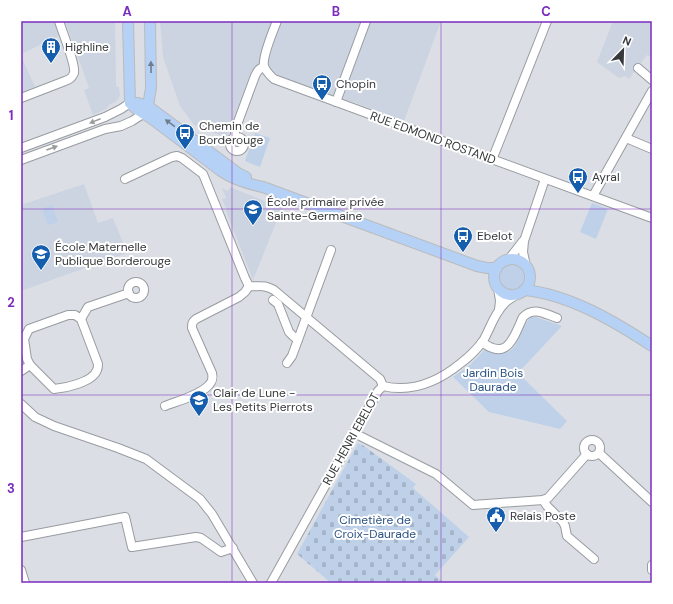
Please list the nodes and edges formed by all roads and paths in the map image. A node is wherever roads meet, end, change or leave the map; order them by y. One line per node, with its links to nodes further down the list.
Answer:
1 (58, 21): 11 (street)
2 (128, 21): 13 (main road)
3 (150, 21): 14 (main road, one-way to 3)
4 (277, 21): 7 (street)
5 (366, 21): 12 (street)
6 (547, 21): 21 (street)
7 (264, 67): 12 (street, RUE EDMOND ROSTAND); 15 (street)
8 (638, 68): 9 (street)
9 (652, 80)
10 (652, 91): 16 (street)
11 (21, 98)
12 (336, 102): 21 (street, RUE EDMOND ROSTAND)
13 (130, 103): 14 (main road); 17 (street, one-way to 17)
14 (146, 110): 19 (main road); 20 (street, one-way to 14); 27 (main road, one-way to 14)
15 (235, 138)
16 (626, 138): 18 (street); 28 (street)
17 (21, 148)
18 (652, 150)
19 (202, 157): 22 (main road); 23 (street)
20 (21, 160)
21 (492, 160): 26 (street, RUE EDMOND ROSTAND)
22 (211, 163): 24 (street); 27 (main road)
23 (194, 167): 24 (street); 25 (street)
24 (203, 174): 38 (street)
25 (125, 179)
26 (545, 179): 28 (street, RUE EDMOND ROSTAND); 30 (street)
27 (263, 187): 33 (main road)
28 (593, 196): 29 (street, RUE EDMOND ROSTAND)
29 (652, 218)
30 (524, 241): 32 (street); 34 (street)
31 (331, 250): 44 (street)
32 (509, 260): 34 (main road); 35 (main road)
33 (477, 266): 35 (main road); 37 (main road)
34 (526, 266): 36 (main road)
35 (497, 268): 37 (main road)
36 (530, 280): 39 (main road); 41 (main road)
37 (496, 284): 39 (main road); 43 (street)
38 (249, 286): 44 (street); 55 (street)
39 (520, 292): 41 (main road); 43 (street, RUE HENRI EBELOT)
40 (129, 293): 45 (street)
41 (550, 294): 49 (main road)
42 (273, 300): 47 (street)
43 (499, 311): 48 (street, RUE HENRI EBELOT)
44 (306, 317): 47 (street); 53 (street)
45 (81, 318): 50 (street); 50 (street)
46 (557, 318): 48 (street)
47 (298, 339): 51 (street)
48 (482, 342): 53 (street, RUE HENRI EBELOT)
49 (652, 346)
50 (26, 362): 52 (street)
51 (287, 363)
52 (21, 372)
53 (383, 386): 56 (street, RUE HENRI EBELOT)
54 (21, 404): 62 (street)
55 (165, 406)
56 (354, 433): 59 (street); 69 (street, RUE HENRI EBELOT)
57 (598, 453): 58 (street); 58 (street); 60 (street)
58 (587, 454): 59 (street)
59 (543, 500): 63 (street)
60 (652, 502)
61 (21, 537): 62 (street)
62 (233, 548): 68 (street)
63 (594, 559)
64 (652, 565): 66 (street)
65 (21, 570): 67 (street)
66 (652, 570)
67 (25, 583)
68 (253, 583)
69 (271, 583)

